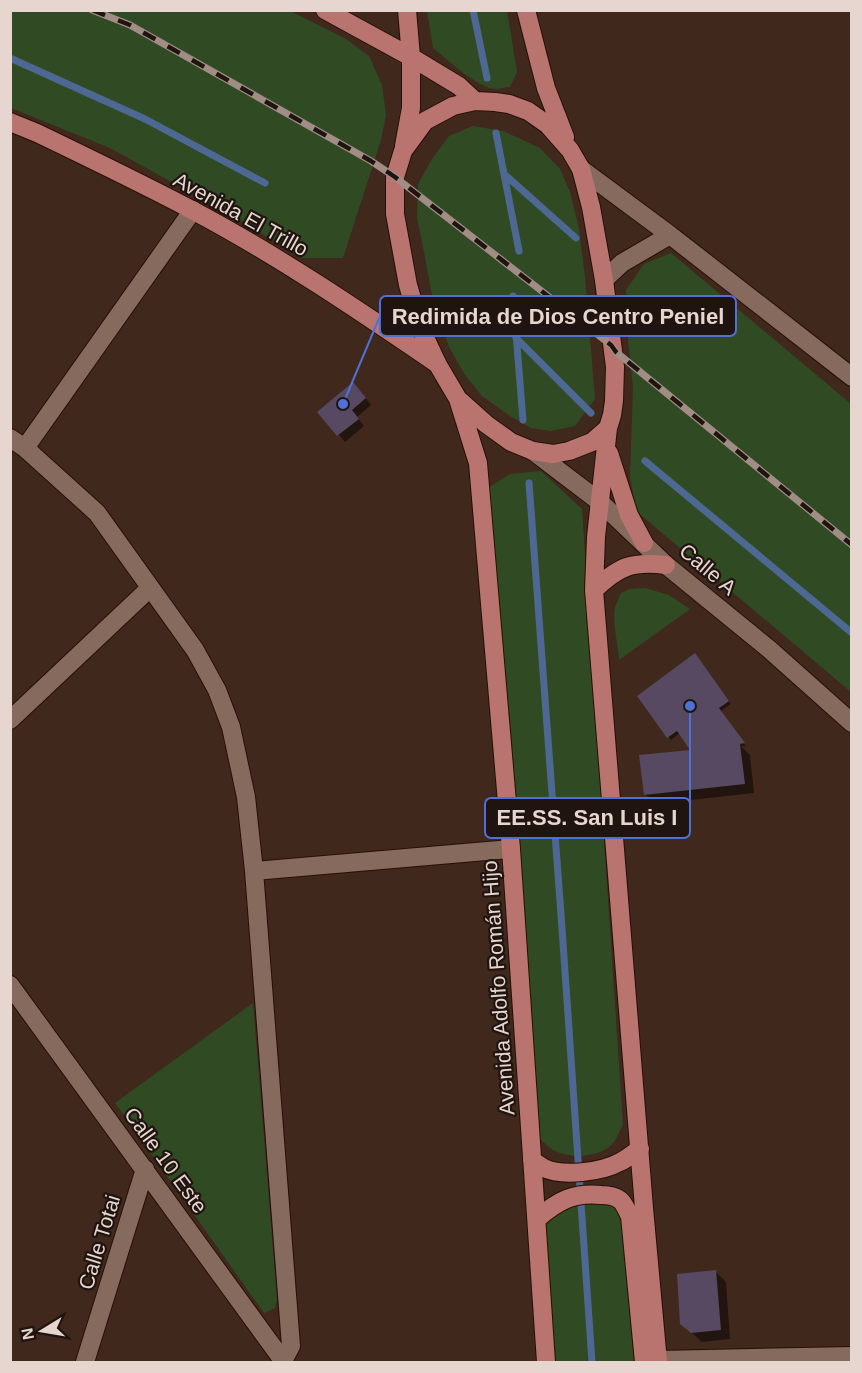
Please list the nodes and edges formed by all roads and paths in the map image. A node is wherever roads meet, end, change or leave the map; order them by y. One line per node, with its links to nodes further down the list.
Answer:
1 (325, 10): 4 (main road)
2 (407, 10): 4 (main road)
3 (526, 10): 7 (main road)
4 (411, 57): 5 (main road); 8 (main road)
5 (483, 102): 7 (main road); 8 (main road)
6 (10, 122): 10 (main road, Avenida El Trillo)
7 (570, 150): 9 (main road)
8 (403, 151): 13 (main road)
9 (581, 169): 11 (street); 12 (main road)
10 (193, 210): 13 (main road, Avenida El Trillo); 17 (street)
11 (670, 235): 12 (street); 14 (street)
12 (604, 280): 16 (main road)
13 (438, 365): 15 (main road)
14 (852, 376)
15 (458, 399): 18 (main road); 26 (main road, Avenida Adolfo Román Hijo)
16 (607, 436): 18 (main road); 19 (main road); 20 (main road)
17 (18, 443): 22 (street)
18 (533, 451): 19 (street, Calle A)
19 (600, 502): 20 (street, Calle A); 23 (main road)
20 (644, 543): 21 (street, Calle A)
21 (666, 565): 23 (main road); 25 (street, Calle A)
22 (150, 588): 24 (street); 27 (street)
23 (594, 590): 29 (main road)
24 (10, 720)
25 (852, 723)
26 (511, 849): 27 (street); 30 (main road, Avenida Adolfo Román Hijo)
27 (255, 871): 35 (street)
28 (10, 985): 31 (street, Calle 10 Este)
29 (640, 1149): 30 (main road); 37 (main road)
30 (539, 1165): 32 (main road, Avenida Adolfo Román Hijo)
31 (145, 1169): 34 (street, Calle Totai); 35 (street, Calle 10 Este)
32 (543, 1214): 36 (main road, Avenida Adolfo Román Hijo); 37 (main road)
33 (852, 1356): 37 (street)
34 (85, 1362)
35 (284, 1362)
36 (546, 1362)
37 (653, 1362)

